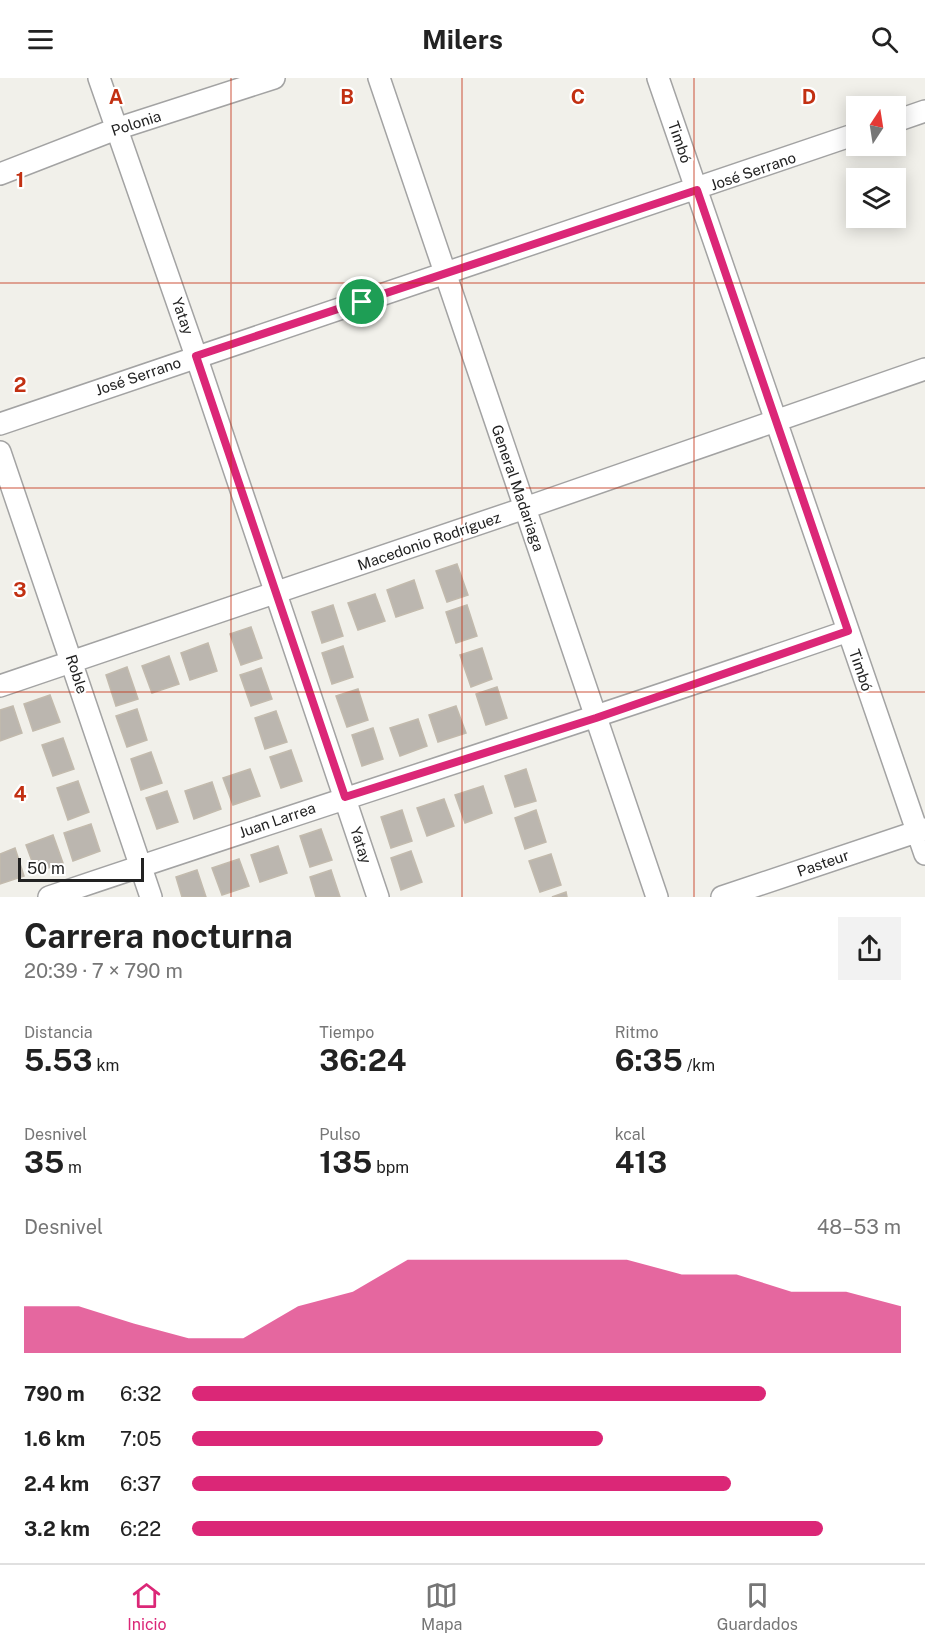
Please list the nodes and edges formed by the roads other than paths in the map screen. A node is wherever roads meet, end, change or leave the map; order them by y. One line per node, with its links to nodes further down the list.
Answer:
1 (99, 78): 7 (street, Yatay)
2 (274, 78): 7 (street, Polonia)
3 (379, 78): 11 (street, General Madariaga)
4 (658, 78): 10 (street, Timbó)
5 (925, 111): 6 (street)
6 (906, 118)
7 (116, 129): 9 (street, Polonia); 12 (street, Yatay)
8 (846, 138): 10 (street, José Serrano)
9 (0, 174)
10 (697, 190): 11 (street, José Serrano); 14 (street, Timbó)
11 (445, 276): 12 (street, José Serrano); 17 (street, General Madariaga)
12 (196, 356): 15 (street, José Serrano); 18 (street, Yatay)
13 (925, 369): 14 (street, Macedonio Rodríguez)
14 (775, 420): 17 (street, Macedonio Rodríguez); 19 (street, Timbó)
15 (0, 424)
16 (0, 452): 20 (street, Roble)
17 (525, 508): 18 (street, Macedonio Rodríguez); 22 (street, General Madariaga)
18 (275, 594): 20 (street, Macedonio Rodríguez); 23 (street, Yatay)
19 (848, 631): 22 (street, Juan Larrea); 24 (street, Timbó)
20 (73, 661): 21 (street, Macedonio Rodríguez); 26 (street, Roble)
21 (0, 686)
22 (596, 718): 23 (street, Juan Larrea); 30 (street, General Madariaga)
23 (345, 797): 26 (street, Juan Larrea); 29 (street, Yatay)
24 (921, 830): 25 (street, Timbó); 31 (street, Pasteur)
25 (925, 854)
26 (140, 866): 27 (street, Juan Larrea); 28 (street, Roble)
27 (49, 897)
28 (151, 897)
29 (378, 897)
30 (657, 897)
31 (722, 897)

